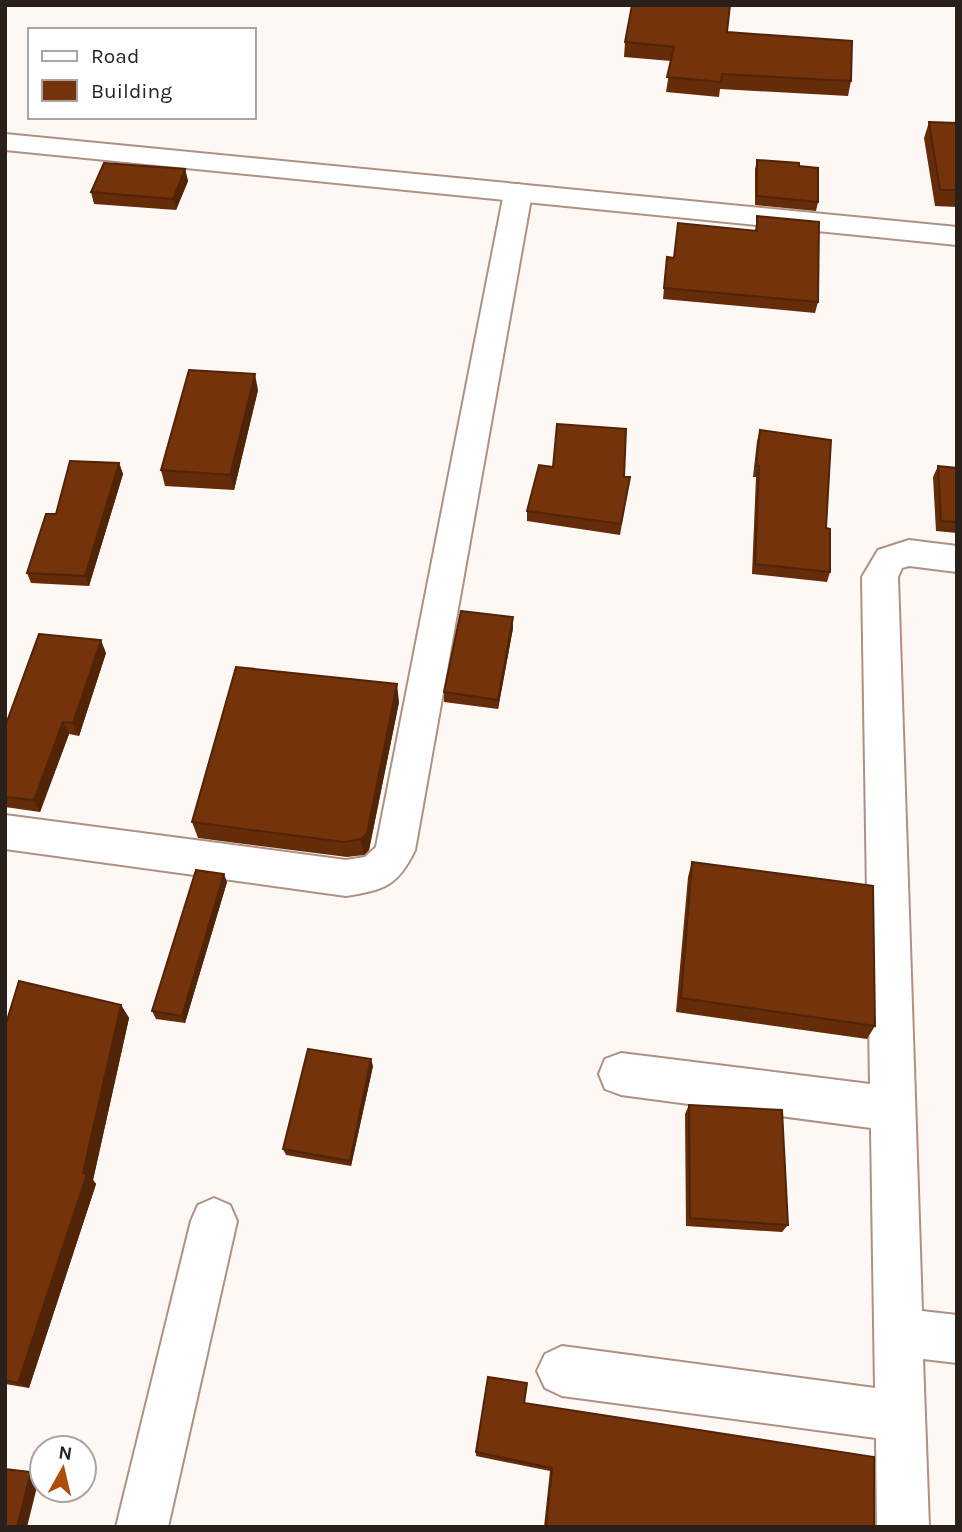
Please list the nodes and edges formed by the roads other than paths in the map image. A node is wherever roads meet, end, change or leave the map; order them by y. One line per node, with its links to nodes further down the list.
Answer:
1 (5, 142): 2 (street)
2 (518, 193): 3 (street); 5 (street)
3 (957, 236)
4 (957, 559): 7 (street)
5 (5, 832)
6 (621, 1074): 7 (street)
7 (892, 1109): 9 (street)
8 (215, 1221): 13 (street)
9 (898, 1332): 10 (street); 12 (street)
10 (957, 1339)
11 (562, 1371): 12 (street)
12 (900, 1416): 14 (street)
13 (142, 1527)
14 (903, 1527)

